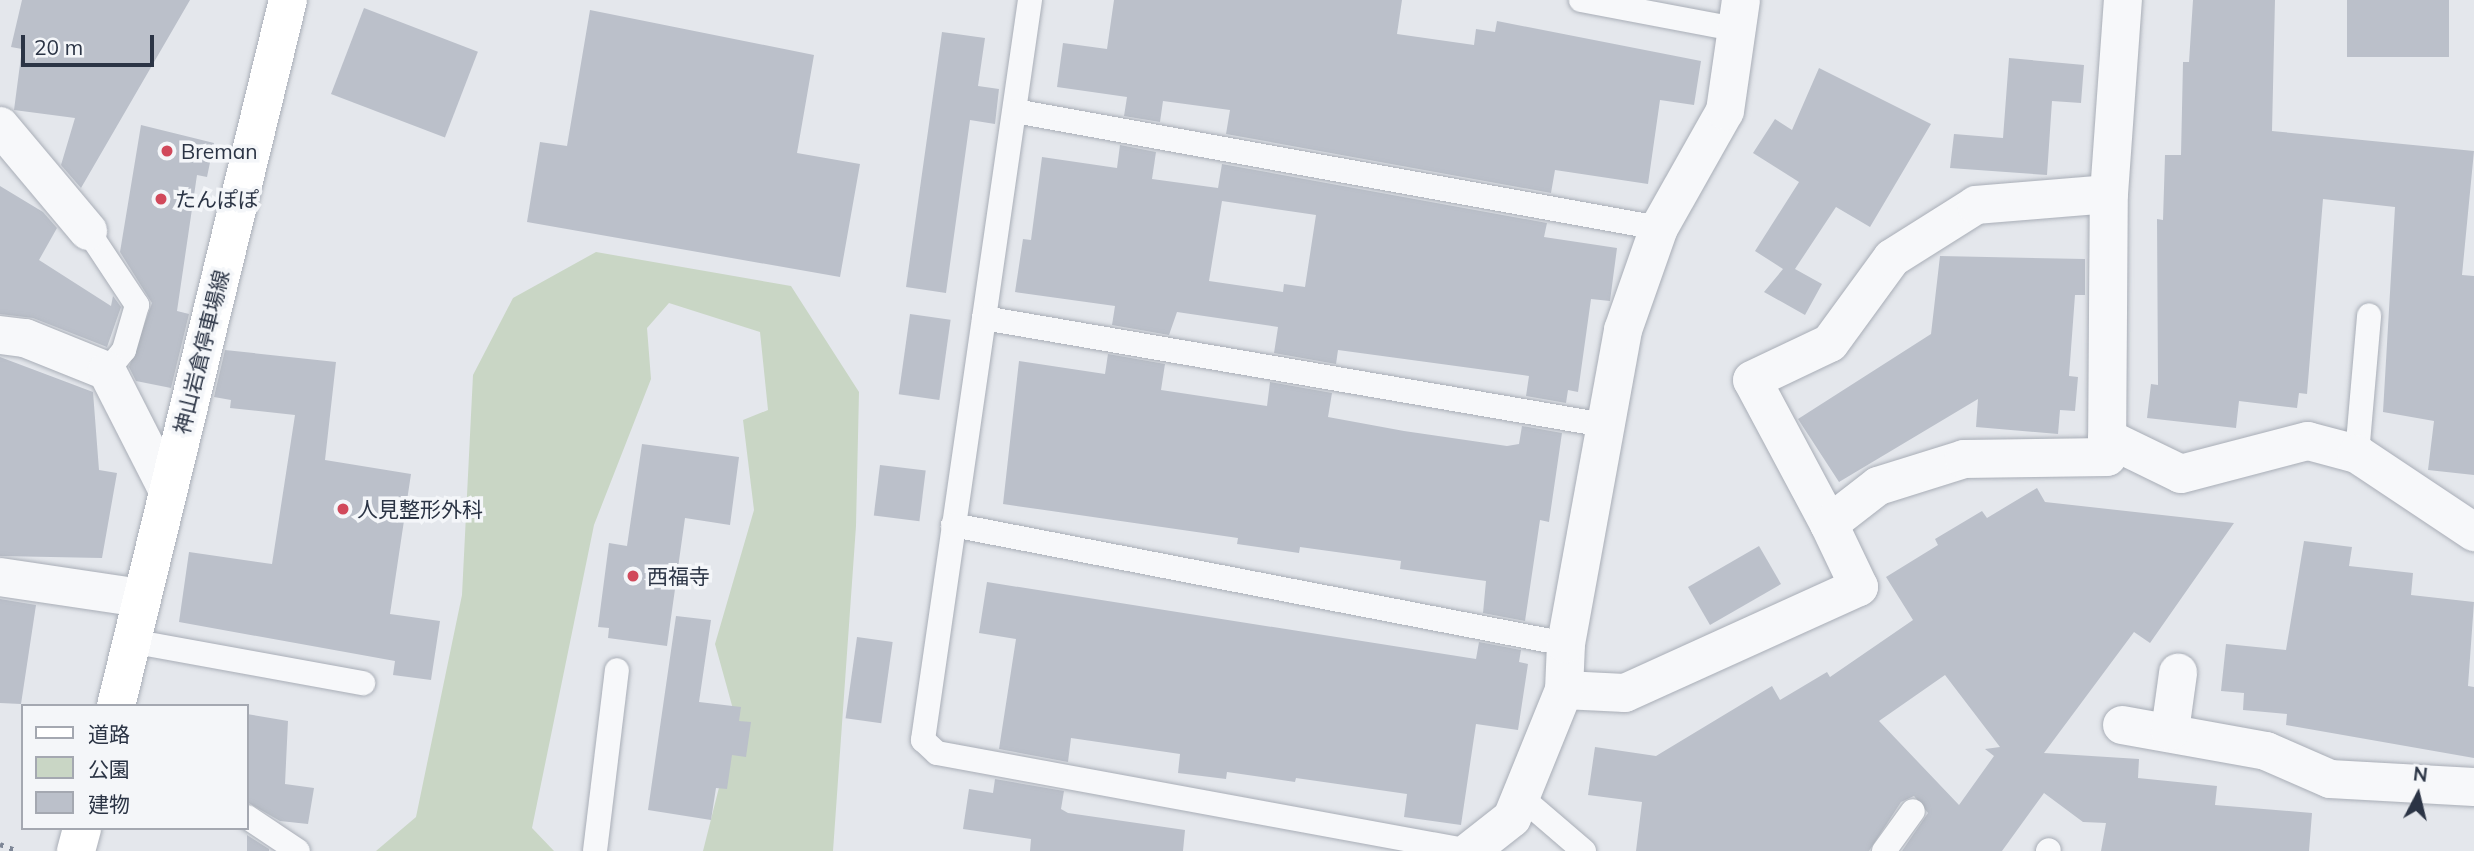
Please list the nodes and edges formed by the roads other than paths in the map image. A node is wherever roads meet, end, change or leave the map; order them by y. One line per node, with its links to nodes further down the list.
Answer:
1 (289, 0): 18 (main road, 神山岩倉停車場線)
2 (1030, 0): 6 (lane)
3 (1581, 0): 5 (lane)
4 (2123, 0): 8 (street)
5 (1738, 15): 9 (street)
6 (1015, 111): 9 (lane); 12 (lane)
7 (0, 126): 10 (street)
8 (2109, 194): 16 (street); 19 (street)
9 (1660, 228): 15 (street)
10 (88, 231): 14 (lane)
11 (2369, 316): 17 (lane)
12 (984, 318): 15 (lane); 20 (lane)
13 (0, 334): 14 (street)
14 (107, 371): 18 (street)
15 (1610, 426): 25 (street)
16 (2107, 438): 17 (street); 19 (street)
17 (2357, 454): 21 (street)
18 (166, 489): 23 (main road, 神山岩倉停車場線)
19 (1829, 524): 29 (street)
20 (953, 525): 25 (lane); 41 (lane)
21 (2474, 532)
22 (0, 577): 23 (street)
23 (140, 597): 24 (main road, 神山岩倉停車場線)
24 (131, 641): 28 (lane); 30 (main road, 神山岩倉停車場線)
25 (1566, 645): 29 (street)
26 (617, 670): 40 (lane)
27 (2178, 673): 32 (street)
28 (363, 683)
29 (1564, 690): 34 (street)
30 (116, 704)
31 (2122, 725): 32 (street)
32 (2170, 731): 33 (street)
33 (2474, 787)
34 (1521, 797): 41 (street); 42 (lane)
35 (1913, 811): 43 (lane)
36 (248, 818): 39 (lane)
37 (81, 830): 38 (main road)
38 (76, 851)
39 (298, 851)
40 (595, 851)
41 (1470, 851)
42 (1584, 851)
43 (1884, 851)

